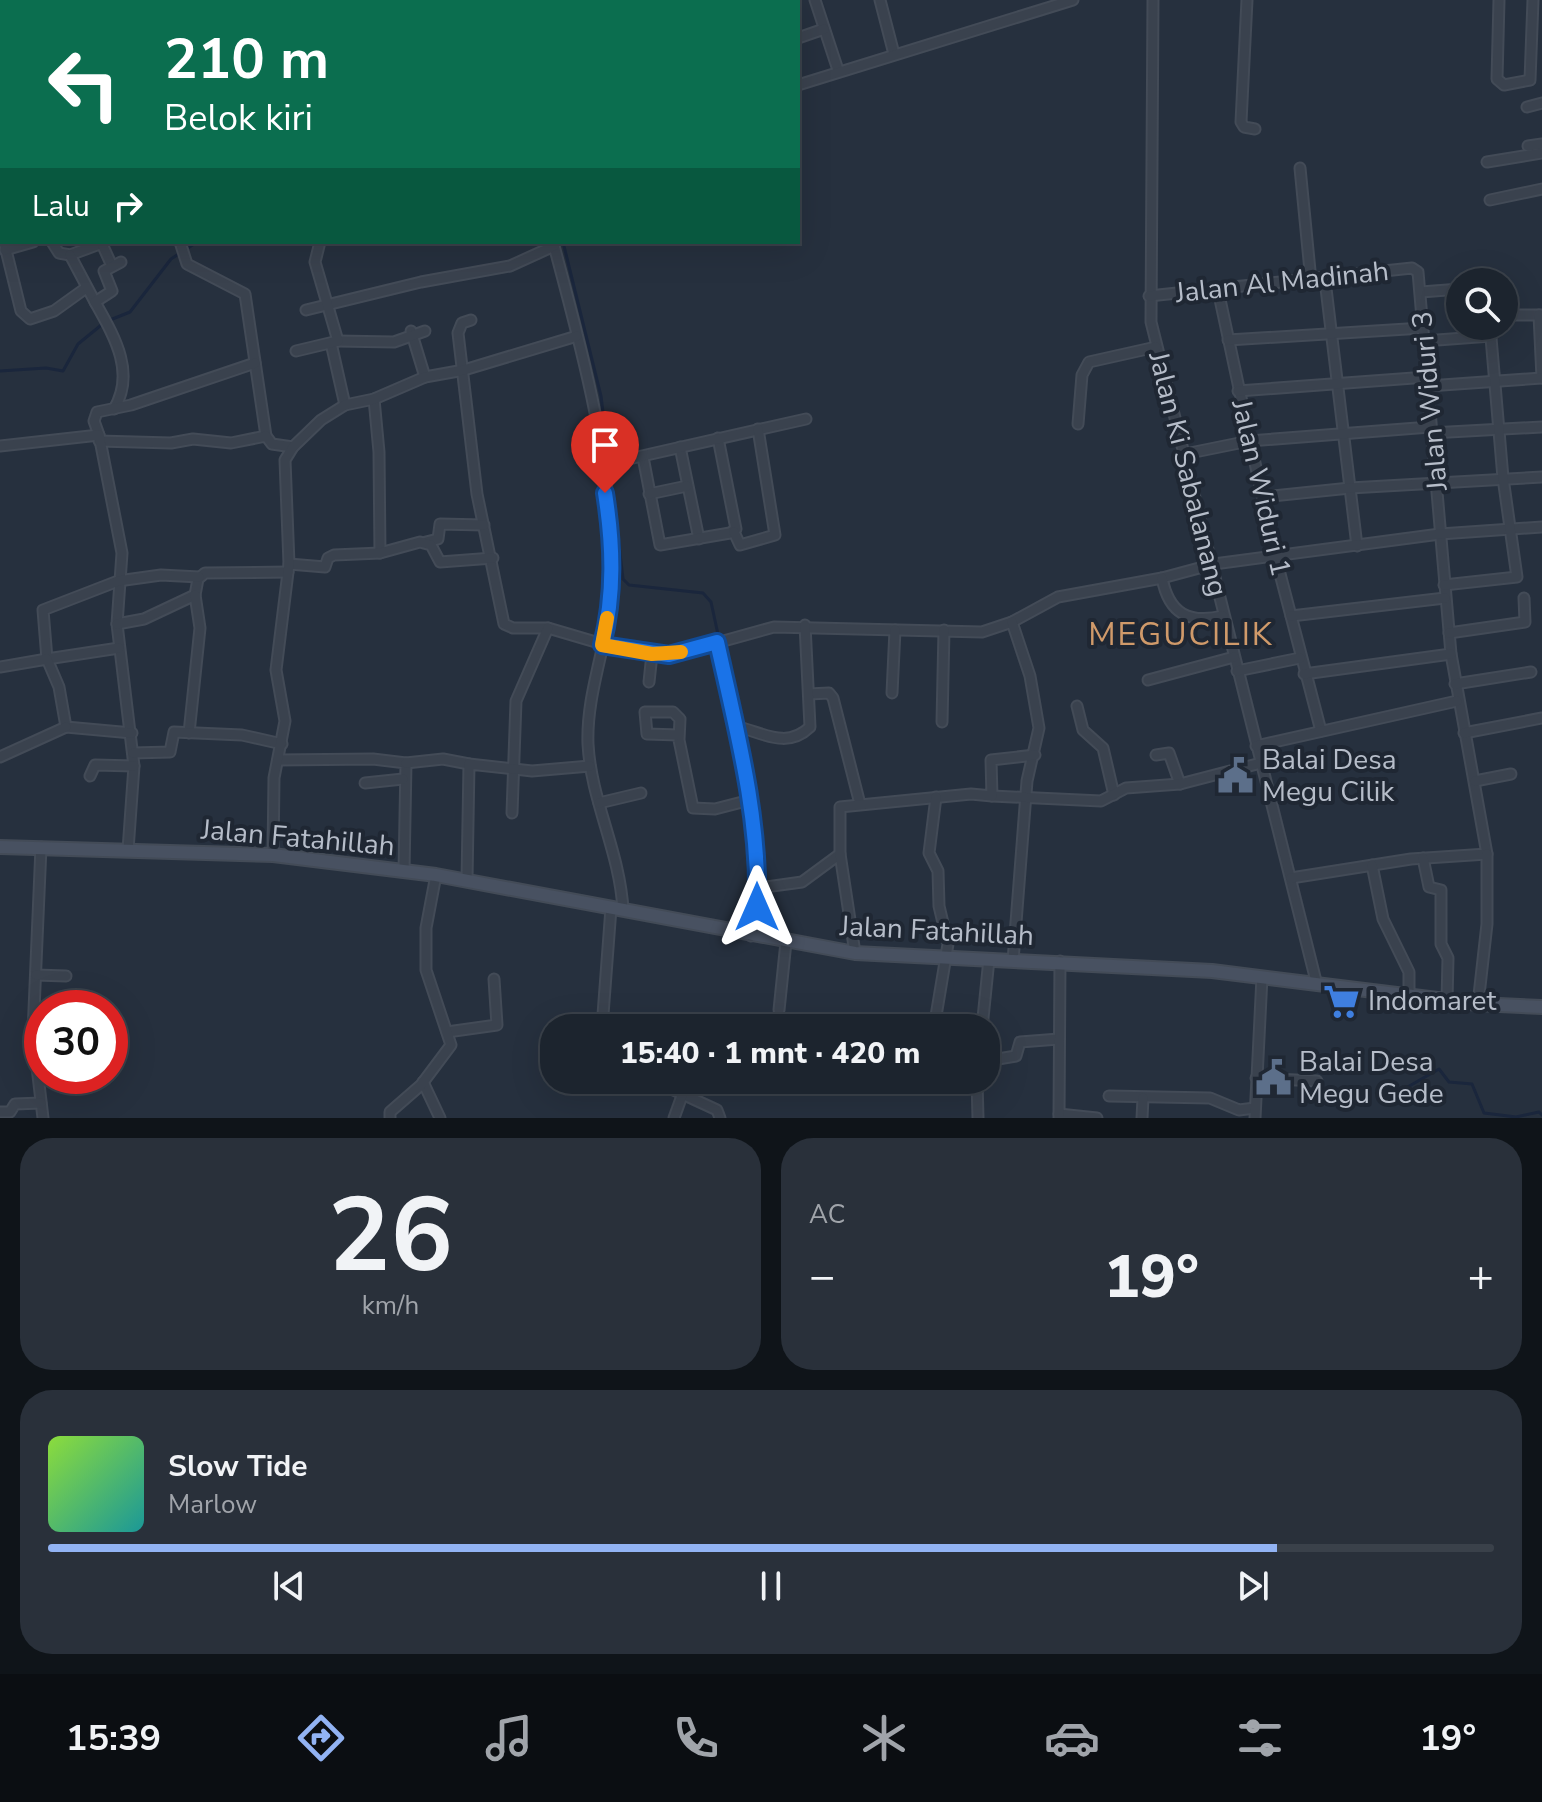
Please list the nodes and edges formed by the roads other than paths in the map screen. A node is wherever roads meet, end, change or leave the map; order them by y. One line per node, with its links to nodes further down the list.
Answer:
1 (815, 0): 8 (street)
2 (880, 0): 10 (street)
3 (1073, 0): 10 (street)
4 (1153, 0): 38 (street, Jalan Ki Sabalanang)
5 (1247, 0): 15 (street)
6 (1499, 0): 7 (street)
7 (1533, 0)
8 (824, 29): 9 (street); 11 (street)
9 (800, 37)
10 (894, 54): 11 (street)
11 (838, 70): 12 (street)
12 (800, 84)
13 (1542, 103): 14 (street)
14 (1527, 107)
15 (1255, 129)
16 (1542, 144): 17 (street)
17 (1528, 146)
18 (1542, 153): 19 (street)
19 (1487, 162)
20 (1300, 168): 33 (street)
21 (1542, 189): 22 (street)
22 (1490, 200)
23 (53, 244): 30 (street)
24 (101, 244): 30 (street)
25 (105, 244): 39 (street)
26 (319, 244): 40 (street)
27 (554, 244): 40 (street); 49 (street)
28 (5, 246): 34 (street)
29 (182, 249): 57 (street)
30 (70, 255): 34 (street)
31 (1416, 269): 32 (street, Jalan Al Madinah); 37 (street, Jalan Widuri 3)
32 (1325, 280): 33 (street, Jalan Al Madinah); 48 (street)
33 (1311, 281): 35 (street, Jalan Al Madinah)
34 (86, 288): 39 (street)
35 (1218, 290): 38 (street, Jalan Al Madinah); 51 (street, Jalan Widuri 1)
36 (1446, 290): 37 (street)
37 (1421, 292): 45 (street, Jalan Widuri 3)
38 (1149, 296): 55 (street, Jalan Ki Sabalanang)
39 (95, 302): 67 (street)
40 (328, 304): 41 (street); 54 (street)
41 (306, 310)
42 (1518, 315): 43 (street)
43 (1540, 315): 60 (street)
44 (471, 320): 58 (street)
45 (1423, 328): 48 (street); 53 (street, Jalan Widuri 3)
46 (425, 331): 47 (street)
47 (412, 333): 54 (street); 59 (street)
48 (1332, 333): 51 (street); 63 (street)
49 (577, 336): 58 (street); 84 (street)
50 (1446, 338): 53 (street)
51 (1228, 340): 64 (street, Jalan Widuri 1)
52 (1491, 340): 61 (street)
53 (1424, 341): 62 (street, Jalan Widuri 3)
54 (334, 342): 56 (street); 66 (street)
55 (1156, 347): 69 (street); 82 (street, Jalan Ki Sabalanang)
56 (296, 351)
57 (255, 363): 67 (street); 75 (street)
58 (464, 370): 59 (street); 92 (street)
59 (425, 377): 65 (street)
60 (1542, 378): 61 (street)
61 (1495, 381): 62 (street); 72 (street)
62 (1427, 382): 63 (street); 73 (street, Jalan Widuri 3)
63 (1339, 385): 64 (street); 74 (street)
64 (1238, 391): 78 (street, Jalan Widuri 1)
65 (374, 399): 66 (street); 100 (street)
66 (345, 405): 80 (street)
67 (114, 409): 76 (street)
68 (806, 419): 71 (street)
69 (1078, 424)
70 (1542, 427): 72 (street)
71 (758, 429): 77 (street); 95 (street)
72 (1500, 429): 73 (street); 86 (street)
73 (1431, 430): 74 (street); 87 (street, Jalan Widuri 3)
74 (1345, 433): 78 (street); 89 (street)
75 (266, 436): 76 (street); 80 (street)
76 (99, 438): 79 (street); 107 (street)
77 (718, 438): 81 (street); 95 (street)
78 (1249, 441): 82 (street); 91 (street, Jalan Widuri 1)
79 (0, 446)
80 (293, 447): 104 (street)
81 (680, 447): 83 (street); 88 (street)
82 (1185, 454): 103 (street, Jalan Ki Sabalanang)
83 (643, 457): 84 (street); 90 (street)
84 (609, 463): 122 (street)
85 (1542, 477): 86 (street)
86 (1503, 478): 87 (street); 93 (street)
87 (1436, 483): 89 (street); 96 (street, Jalan Widuri 3)
88 (687, 486): 90 (street); 97 (street)
89 (1350, 488): 91 (street); 99 (street)
90 (649, 494): 97 (street)
91 (1263, 497): 101 (street, Jalan Widuri 1)
92 (484, 525): 98 (street); 102 (street)
93 (1509, 527): 94 (street); 96 (street); 108 (street)
94 (1542, 527)
95 (734, 532): 97 (street)
96 (1440, 534): 99 (street); 108 (street, Jalan Widuri 3)
97 (699, 539)
98 (426, 542): 100 (street); 102 (street)
99 (1357, 546): 101 (street)
100 (380, 553): 104 (street)
101 (1275, 553): 103 (street); 113 (street, Jalan Widuri 1)
102 (493, 558): 117 (street)
103 (1214, 564): 106 (street); 112 (street, Jalan Ki Sabalanang)
104 (289, 568): 105 (street); 149 (street)
105 (199, 577): 107 (street); 109 (street)
106 (1162, 578): 112 (street); 114 (street)
107 (118, 581): 115 (street); 128 (street)
108 (1444, 585): 110 (street, Jalan Widuri 3)
109 (195, 595): 115 (street); 146 (street)
110 (1445, 598): 113 (street); 120 (street, Jalan Widuri 3)
111 (1524, 598): 120 (street)
112 (1223, 616): 126 (street, Jalan Ki Sabalanang)
113 (1291, 616): 127 (street, Jalan Widuri 1)
114 (1012, 622): 119 (street); 152 (street)
115 (117, 624): 123 (street)
116 (805, 625): 118 (street); 121 (street); 137 (street)
117 (551, 629): 122 (street); 161 (street)
118 (895, 630): 119 (street); 136 (street)
119 (944, 630): 141 (street)
120 (1449, 633): 125 (street, Jalan Widuri 3)
121 (719, 641): 124 (street); 143 (street)
122 (602, 645): 124 (street); 160 (street)
123 (119, 648): 128 (street); 145 (street)
124 (652, 654): 134 (street)
125 (1451, 654): 132 (street); 135 (street, Jalan Widuri 3)
126 (1234, 657): 130 (street, Jalan Ki Sabalanang); 133 (street)
127 (1300, 658): 130 (street); 132 (street, Jalan Widuri 1)
128 (47, 659): 129 (street); 142 (street)
129 (0, 667)
130 (1237, 671): 150 (street, Jalan Ki Sabalanang)
131 (1531, 672): 135 (street)
132 (1304, 674): 144 (street, Jalan Widuri 1)
133 (1148, 680)
134 (649, 682)
135 (1455, 684): 138 (street, Jalan Widuri 3)
136 (892, 693)
137 (809, 694): 143 (street); 175 (street)
138 (1457, 701): 144 (street); 147 (street, Jalan Widuri 3)
139 (1077, 706): 169 (street)
140 (1542, 718): 147 (street)
141 (942, 722)
142 (66, 727): 145 (street); 154 (street)
143 (738, 727): 173 (street)
144 (1321, 731): 150 (street)
145 (132, 733): 151 (street)
146 (189, 733): 149 (street); 151 (street)
147 (1464, 733): 165 (street, Jalan Widuri 3)
148 (679, 735): 173 (street)
149 (282, 744): 155 (street)
150 (1256, 746): 157 (street, Jalan Ki Sabalanang)
151 (133, 753): 159 (street)
152 (1035, 755): 170 (street); 172 (street)
153 (1156, 755): 167 (street)
154 (0, 757)
155 (278, 760): 156 (street); 182 (street)
156 (406, 763): 158 (street); 164 (street)
157 (1261, 763): 167 (street); 187 (street, Jalan Ki Sabalanang)
158 (469, 764): 161 (street); 188 (street)
159 (134, 766): 163 (street); 179 (street)
160 (590, 766): 161 (street); 174 (street)
161 (511, 770): 176 (street)
162 (1511, 774): 165 (street)
163 (90, 776)
164 (403, 779): 166 (street); 185 (street)
165 (1475, 781): 181 (street, Jalan Widuri 3)
166 (365, 783)
167 (1180, 784): 169 (street)
168 (641, 793): 174 (street)
169 (1114, 795): 172 (street)
170 (992, 796): 171 (street); 172 (street)
171 (936, 797): 175 (street); 194 (street)
172 (1028, 798): 196 (street)
173 (750, 800): 189 (street)
174 (599, 803): 190 (street)
175 (860, 804): 180 (street)
176 (512, 813)
177 (0, 847): 178 (street, Jalan Fatahillah)
178 (41, 847): 179 (street, Jalan Fatahillah); 198 (street)
179 (128, 850): 182 (street, Jalan Fatahillah)
180 (840, 854): 189 (street); 193 (street)
181 (1487, 854): 183 (street); 205 (street, Jalan Widuri 3)
182 (273, 855): 185 (street, Jalan Fatahillah)
183 (1423, 858): 184 (street); 204 (street)
184 (1372, 865): 187 (street); 203 (street)
185 (404, 871): 186 (street, Jalan Fatahillah)
186 (436, 875): 188 (street, Jalan Fatahillah); 211 (street)
187 (1291, 878): 202 (street, Jalan Ki Sabalanang)
188 (467, 880): 190 (street, Jalan Fatahillah)
189 (761, 888): 191 (street)
190 (617, 909): 191 (street, Jalan Fatahillah); 208 (street)
191 (751, 936): 192 (street, Jalan Fatahillah)
192 (786, 942): 193 (street, Jalan Fatahillah); 207 (street)
193 (855, 953): 194 (street, Jalan Fatahillah)
194 (946, 958): 195 (street, Jalan Fatahillah); 209 (street)
195 (989, 959): 196 (street, Jalan Fatahillah); 210 (street)
196 (1013, 961): 197 (street, Jalan Fatahillah)
197 (1060, 961): 200 (street, Jalan Fatahillah); 212 (street)
198 (36, 975): 199 (street); 222 (street)
199 (66, 976)
200 (1262, 977): 202 (street, Jalan Fatahillah); 214 (street)
201 (494, 979): 211 (street)
202 (1317, 985): 203 (street, Jalan Fatahillah)
203 (1409, 996): 204 (street, Jalan Fatahillah)
204 (1447, 1001): 205 (street, Jalan Fatahillah)
205 (1478, 1004): 206 (street, Jalan Fatahillah)
206 (1542, 1007)
207 (779, 1010)
208 (604, 1014)
209 (936, 1014)
210 (983, 1014)
211 (447, 1032): 216 (street)
212 (1059, 1039): 213 (street); 225 (street)
213 (1000, 1059)
214 (1256, 1078): 215 (street); 224 (street)
215 (1317, 1081)
216 (423, 1082): 227 (street); 228 (street)
217 (680, 1094): 229 (street)
218 (684, 1094): 230 (street)
219 (977, 1094): 231 (street)
220 (1109, 1096): 221 (street)
221 (1143, 1098): 224 (street); 233 (street)
222 (41, 1103): 223 (street); 226 (street)
223 (0, 1112)
224 (1255, 1113)
225 (1059, 1116): 232 (street)
226 (43, 1118)
227 (390, 1118)
228 (440, 1118)
229 (674, 1118)
230 (720, 1118)
231 (978, 1118)
232 (1097, 1118)
233 (1142, 1118)

